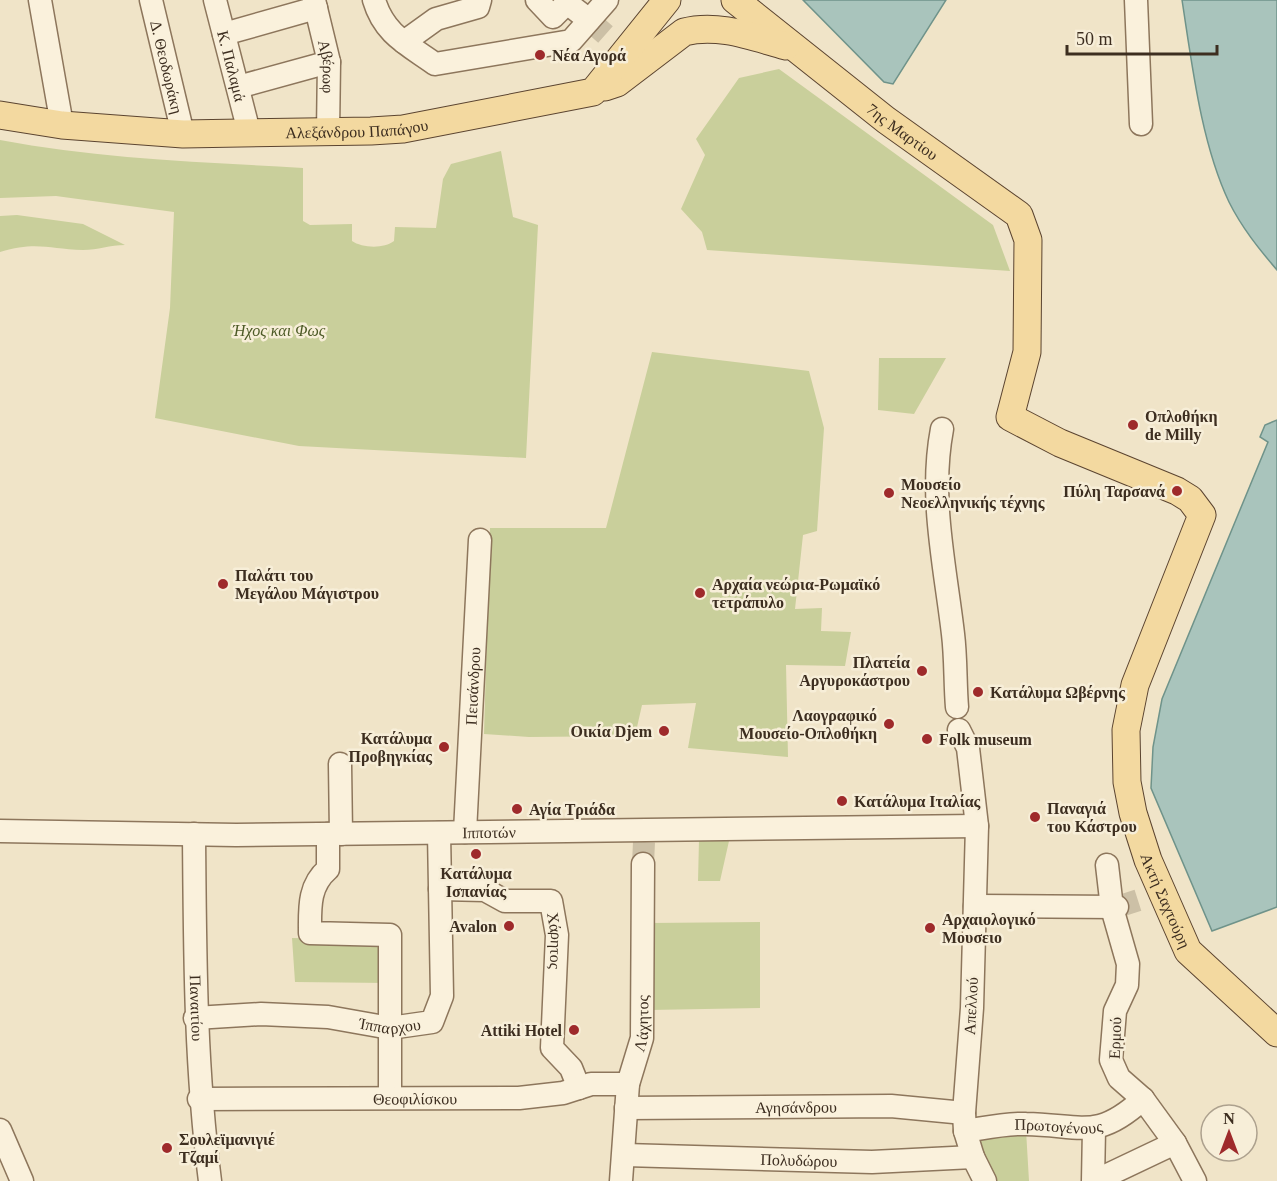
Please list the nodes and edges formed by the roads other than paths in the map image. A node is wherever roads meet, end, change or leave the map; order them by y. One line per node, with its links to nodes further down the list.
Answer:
1 (40, 0): 22 (street)
2 (215, 0): 14 (street, Κ. Παλαμά)
3 (375, 0): 15 (street)
4 (480, 0): 12 (street)
5 (537, 0): 13 (street)
6 (607, 0): 13 (street)
7 (667, 0): 19 (main road)
8 (735, 0): 16 (main road, 7ης Μαρτίου)
9 (1136, 0): 21 (street)
10 (155, 1): 25 (street, Δ. Θεοδωράκη)
11 (315, 4): 14 (street); 17 (street, Αβέρωφ)
12 (433, 10): 15 (street)
13 (590, 12): 15 (street)
14 (224, 34): 18 (street, Κ. Παλαμά)
15 (405, 40)
16 (793, 47): 19 (main road, Αλεξάνδρου Παπάγου); 27 (main road, 7ης Μαρτίου)
17 (329, 62): 18 (street); 24 (street, Αβέρωφ)
18 (238, 87): 23 (street, Κ. Παλαμά)
19 (593, 92): 24 (main road, Αλεξάνδρου Παπάγου)
20 (0, 115): 22 (main road, Αλεξάνδρου Παπάγου)
21 (1141, 124)
22 (62, 125): 25 (main road, Αλεξάνδρου Παπάγου)
23 (249, 132): 24 (main road, Αλεξάνδρου Παπάγου); 25 (main road, Αλεξάνδρου Παπάγου)
24 (328, 132)
25 (183, 134)
26 (942, 429): 29 (street)
27 (1190, 499): 45 (main road, Ακτή Σαχτούρη)
28 (480, 540): 34 (street, Πεισάνδρου)
29 (957, 707)
30 (959, 730): 32 (street, Απελλού)
31 (340, 764): 37 (street)
32 (977, 826): 38 (street, Ιπποτών); 41 (street, Απελλού)
33 (0, 831): 36 (street, Ιπποτών)
34 (465, 832): 35 (street, Ιπποτών); 38 (street, Ιπποτών)
35 (439, 833): 37 (street, Ιπποτών); 40 (street, Ίππαρχου)
36 (194, 834): 37 (street, Ιπποτών); 43 (street, Παναιτίου)
37 (335, 834): 44 (street)
38 (644, 845): 46 (street, Λάχητος)
39 (1107, 865): 42 (street, Ερμού)
40 (440, 889): 44 (street, Ίππαρχου); 47 (street, Χάρητος)
41 (975, 906): 42 (street); 53 (street, Απελλού)
42 (1115, 908): 50 (street, Ερμού)
43 (195, 1018): 44 (street, Ίππαρχου); 49 (street, Παναιτίου)
44 (390, 1028): 48 (street)
45 (1277, 1033)
46 (628, 1084): 47 (street, Θεοφιλίσκου); 51 (street, Λάχητος)
47 (579, 1088): 48 (street, Θεοφιλίσκου)
48 (390, 1097): 49 (street, Θεοφιλίσκου)
49 (199, 1099): 60 (street, Παναιτίου)
50 (1143, 1099): 54 (street, Πρωτογένους); 55 (street, Ερμού)
51 (626, 1108): 53 (street, Αγησάνδρου); 56 (street, Λάχητος)
52 (3, 1121): 59 (street)
53 (964, 1122): 54 (street, Πρωτογένους); 57 (street, Απελλού)
54 (1094, 1129): 63 (street)
55 (1175, 1143): 63 (street); 64 (street, Ερμού)
56 (625, 1155): 58 (street, Πολυδώρου); 61 (street, Λάχητος)
57 (973, 1157): 58 (street, Πολυδώρου); 62 (street, Απελλού)
58 (816, 1171)
59 (22, 1181)
60 (210, 1181)
61 (621, 1181)
62 (985, 1181)
63 (1094, 1181)
64 (1195, 1181)

